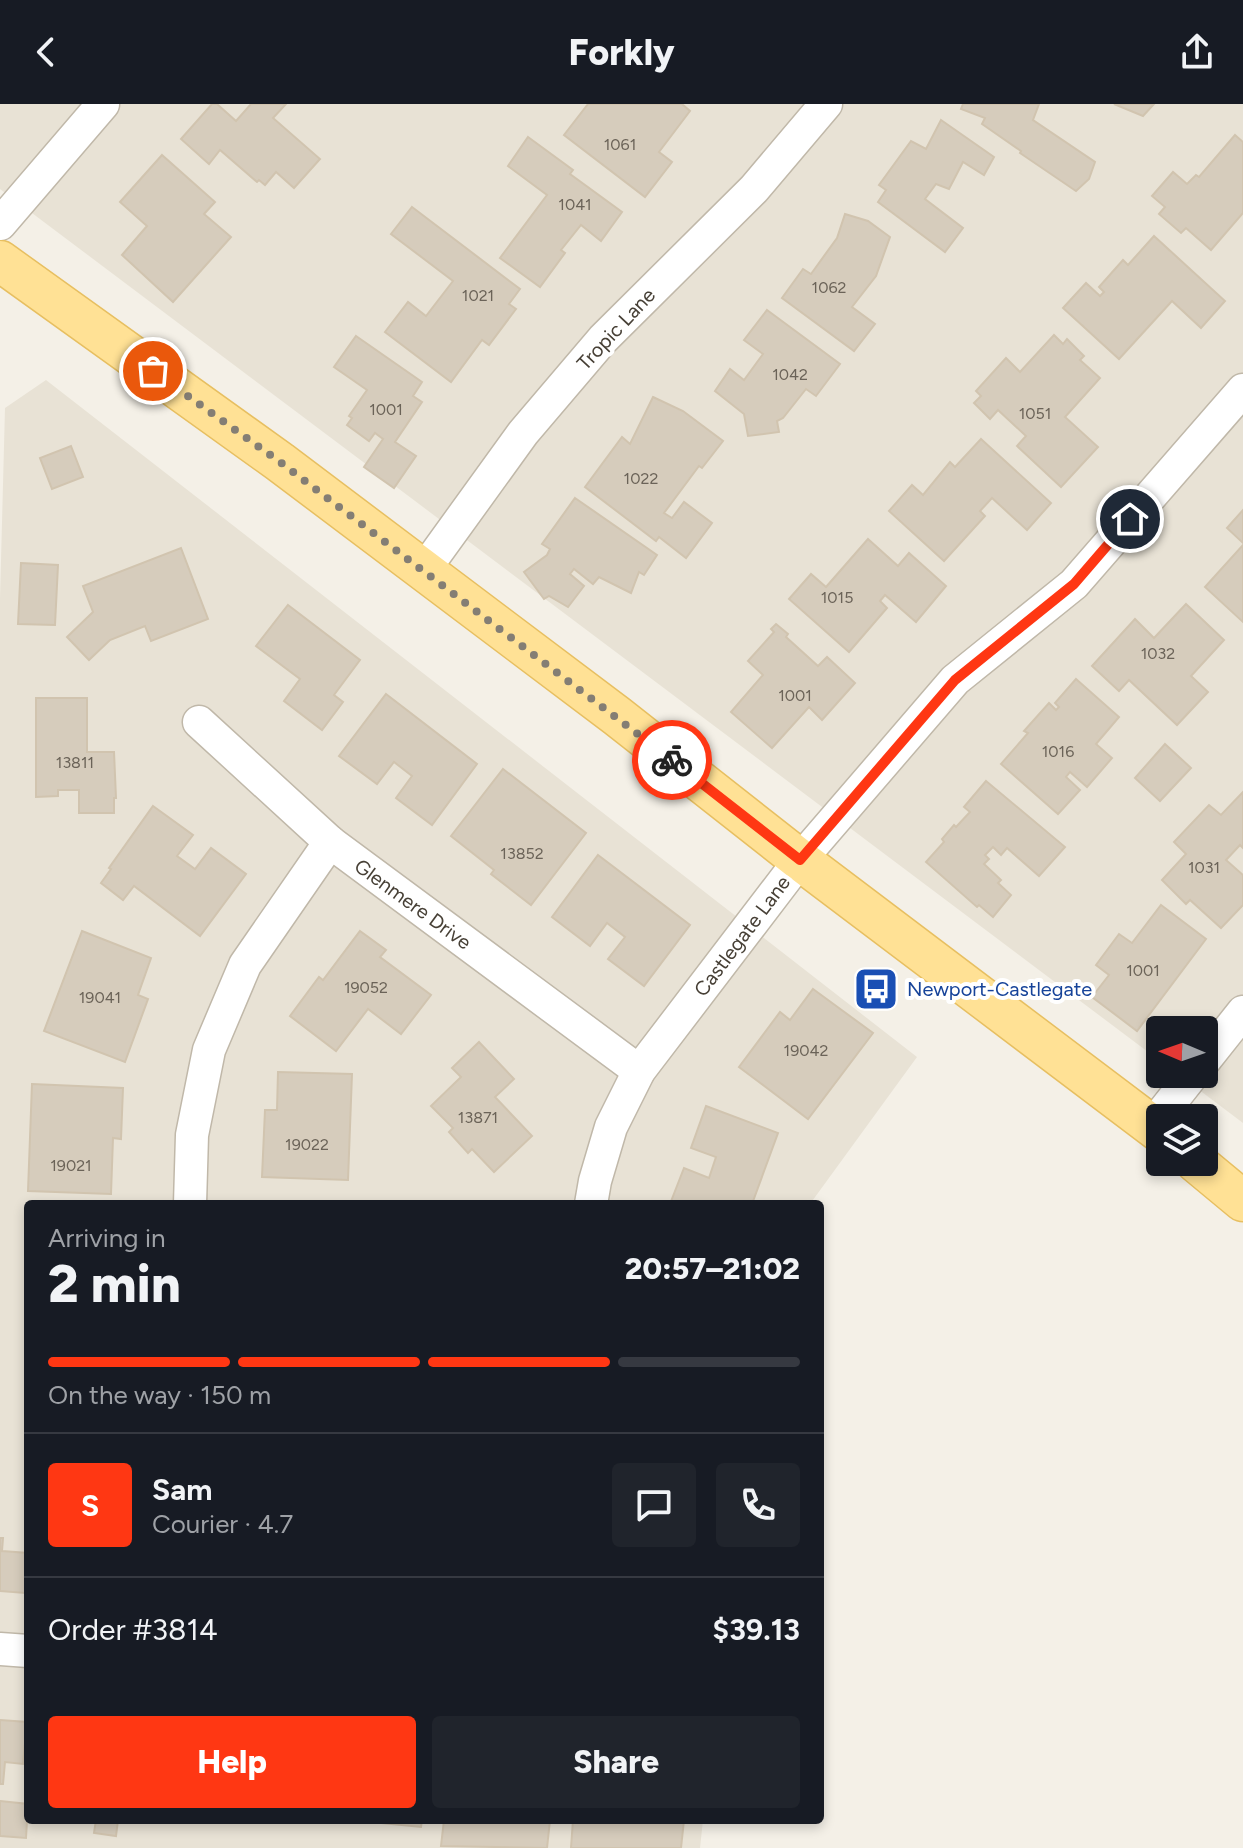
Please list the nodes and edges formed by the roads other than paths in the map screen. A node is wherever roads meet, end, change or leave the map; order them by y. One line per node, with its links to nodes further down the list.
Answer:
1 (103, 104): 3 (street)
2 (826, 104): 6 (street, Tropic Lane)
3 (0, 224)
4 (0, 261): 6 (main road)
5 (1243, 390): 9 (street, Castlegate Lane)
6 (424, 570): 9 (main road)
7 (199, 722): 8 (street, Glenmere Drive)
8 (330, 842): 12 (street, Glenmere Drive); 15 (street)
9 (800, 860): 12 (street, Castlegate Lane); 13 (main road)
10 (1243, 1012): 11 (street)
11 (1218, 1043)
12 (639, 1071): 16 (street, Castlegate Lane)
13 (1146, 1121)
14 (1213, 1176): 17 (main road)
15 (190, 1200)
16 (592, 1200)
17 (1243, 1201)
18 (0, 1649): 19 (street)
19 (24, 1651)

